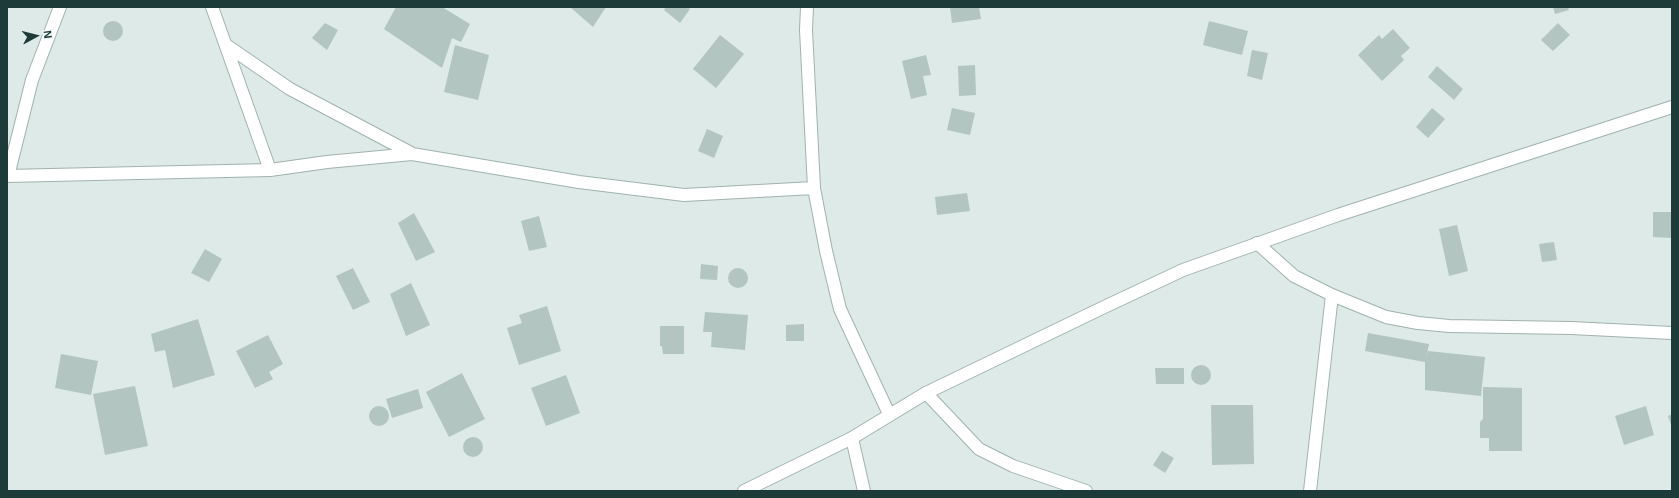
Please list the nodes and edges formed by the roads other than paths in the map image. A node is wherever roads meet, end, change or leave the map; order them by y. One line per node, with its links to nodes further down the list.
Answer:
1 (60, 7): 8 (street)
2 (212, 7): 4 (street)
3 (807, 7): 9 (street)
4 (226, 45): 6 (street); 7 (street)
5 (1672, 107): 10 (street)
6 (412, 154): 7 (street); 9 (street)
7 (270, 170): 8 (street)
8 (7, 176)
9 (814, 188): 14 (street)
10 (1257, 243): 11 (street); 13 (street)
11 (1332, 295): 12 (street); 19 (street)
12 (1672, 333)
13 (926, 393): 14 (street); 18 (street)
14 (889, 414): 15 (street)
15 (852, 438): 16 (street); 17 (street)
16 (744, 491)
17 (864, 491)
18 (1086, 491)
19 (1310, 491)

